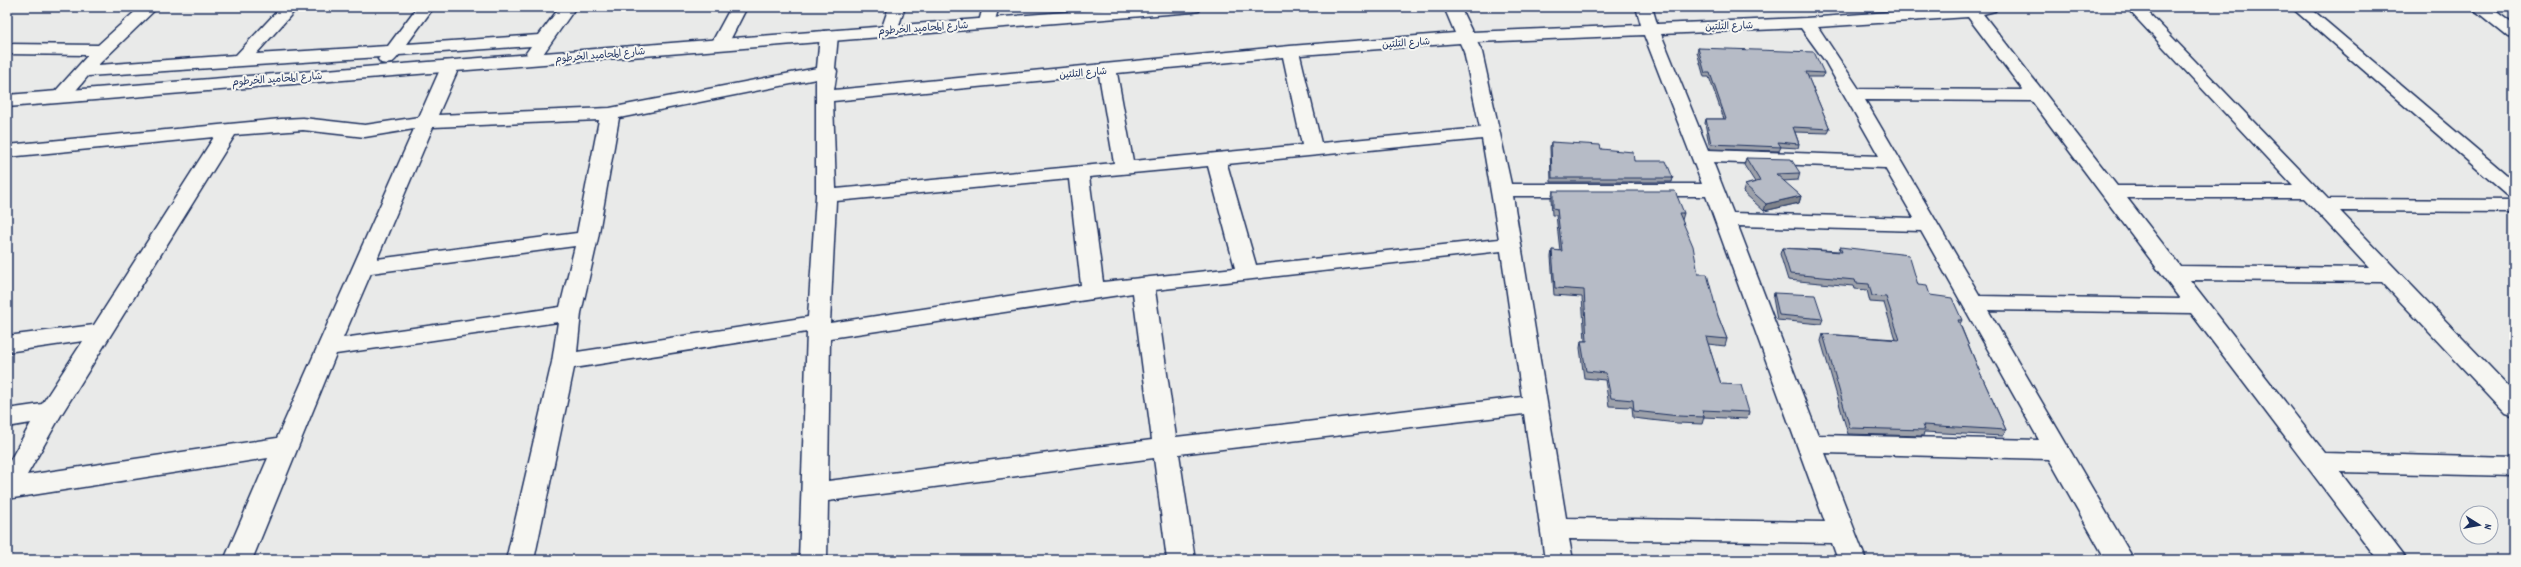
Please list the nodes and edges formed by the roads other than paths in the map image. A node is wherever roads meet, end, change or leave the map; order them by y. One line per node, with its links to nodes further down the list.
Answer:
1 (150, 7): 25 (street)
2 (290, 7): 28 (street)
3 (426, 7): 27 (street)
4 (568, 7): 22 (street)
5 (739, 7): 23 (street)
6 (897, 7): 18 (street)
7 (1193, 7): 14 (street, شارع المحاميد الخرطوم)
8 (1452, 7): 21 (street)
9 (1644, 7): 17 (street)
10 (2134, 7): 59 (street)
11 (2299, 7): 50 (street)
12 (2479, 7): 19 (street)
13 (1977, 9): 16 (street, شارع التلتين); 38 (street)
14 (1107, 10): 15 (street, شارع المحاميد الخرطوم)
15 (989, 15): 18 (street, شارع المحاميد الخرطوم)
16 (1806, 23): 17 (street, شارع التلتين); 35 (street)
17 (1650, 28): 21 (street, شارع التلتين); 46 (street)
18 (890, 30): 20 (street, شارع المحاميد الخرطوم)
19 (2514, 33)
20 (829, 35): 23 (street, شارع المحاميد الخرطوم); 34 (street)
21 (1467, 37): 26 (street, شارع التلتين); 43 (street)
22 (544, 40): 27 (street); 29 (street)
23 (720, 44): 29 (street, شارع المحاميد الخرطوم)
24 (7, 49): 25 (street)
25 (102, 50): 32 (street)
26 (1290, 51): 31 (street, شارع التلتين); 44 (street)
27 (392, 52): 28 (street); 33 (street)
28 (243, 58): 32 (street)
29 (530, 59): 30 (street, شارع المحاميد الخرطوم)
30 (451, 65): 33 (street, شارع المحاميد الخرطوم); 41 (street)
31 (1107, 70): 37 (street, شارع التلتين); 51 (street)
32 (83, 71): 36 (street)
33 (377, 71): 36 (street, شارع المحاميد الخرطوم)
34 (828, 71): 37 (street); 40 (street)
35 (1853, 94): 38 (street); 48 (street)
36 (60, 96): 39 (street, شارع المحاميد الخرطوم)
37 (824, 96): 58 (street)
38 (2037, 96): 57 (street)
39 (7, 101)
40 (610, 114): 41 (street); 63 (street)
41 (427, 121): 42 (street); 65 (street)
42 (229, 129): 45 (street); 75 (street)
43 (1490, 133): 44 (street); 54 (street)
44 (1313, 149): 47 (street)
45 (13, 151): 49 (street)
46 (1701, 156): 48 (street); 55 (street)
47 (1216, 159): 51 (street); 66 (street)
48 (1892, 162): 62 (street)
49 (7, 165)
50 (2487, 167): 52 (street); 56 (street)
51 (1125, 168): 53 (street)
52 (2514, 168)
53 (1078, 172): 58 (street); 70 (street)
54 (1502, 190): 55 (street); 64 (street)
55 (1714, 190): 61 (street)
56 (2514, 191)
57 (2112, 192): 59 (street); 67 (street)
58 (826, 196): 74 (street)
59 (2318, 199): 60 (street); 68 (street)
60 (2514, 206)
61 (1724, 219): 62 (street); 83 (street)
62 (1928, 225): 71 (street)
63 (587, 238): 65 (street); 73 (street)
64 (1510, 244): 66 (street); 79 (street)
65 (364, 267): 77 (street)
66 (1247, 273): 69 (street)
67 (2173, 273): 68 (street); 72 (street)
68 (2390, 275): 80 (street)
69 (1143, 285): 70 (street); 85 (street)
70 (1093, 290): 74 (street)
71 (1973, 303): 72 (street); 86 (street)
72 (2200, 306): 87 (street)
73 (570, 313): 77 (street); 78 (street)
74 (820, 327): 78 (street); 90 (street)
75 (102, 331): 76 (street); 81 (street)
76 (7, 344)
77 (327, 348): 84 (street)
78 (564, 362): 94 (street)
79 (1534, 404): 85 (street); 91 (street)
80 (2514, 407)
81 (50, 412): 82 (street); 89 (street)
82 (7, 418)
83 (1810, 444): 86 (street); 92 (street)
84 (286, 446): 89 (street); 93 (street)
85 (1165, 448): 90 (street); 96 (street)
86 (2058, 450): 99 (street)
87 (2318, 462): 88 (street); 100 (street)
88 (2514, 467)
89 (8, 488)
90 (813, 493): 95 (street)
91 (1554, 528): 92 (street); 97 (street)
92 (1841, 533): 98 (street)
93 (238, 560)
94 (520, 560)
95 (813, 560)
96 (1181, 560)
97 (1559, 560)
98 (1852, 560)
99 (2120, 560)
100 (2393, 560)

